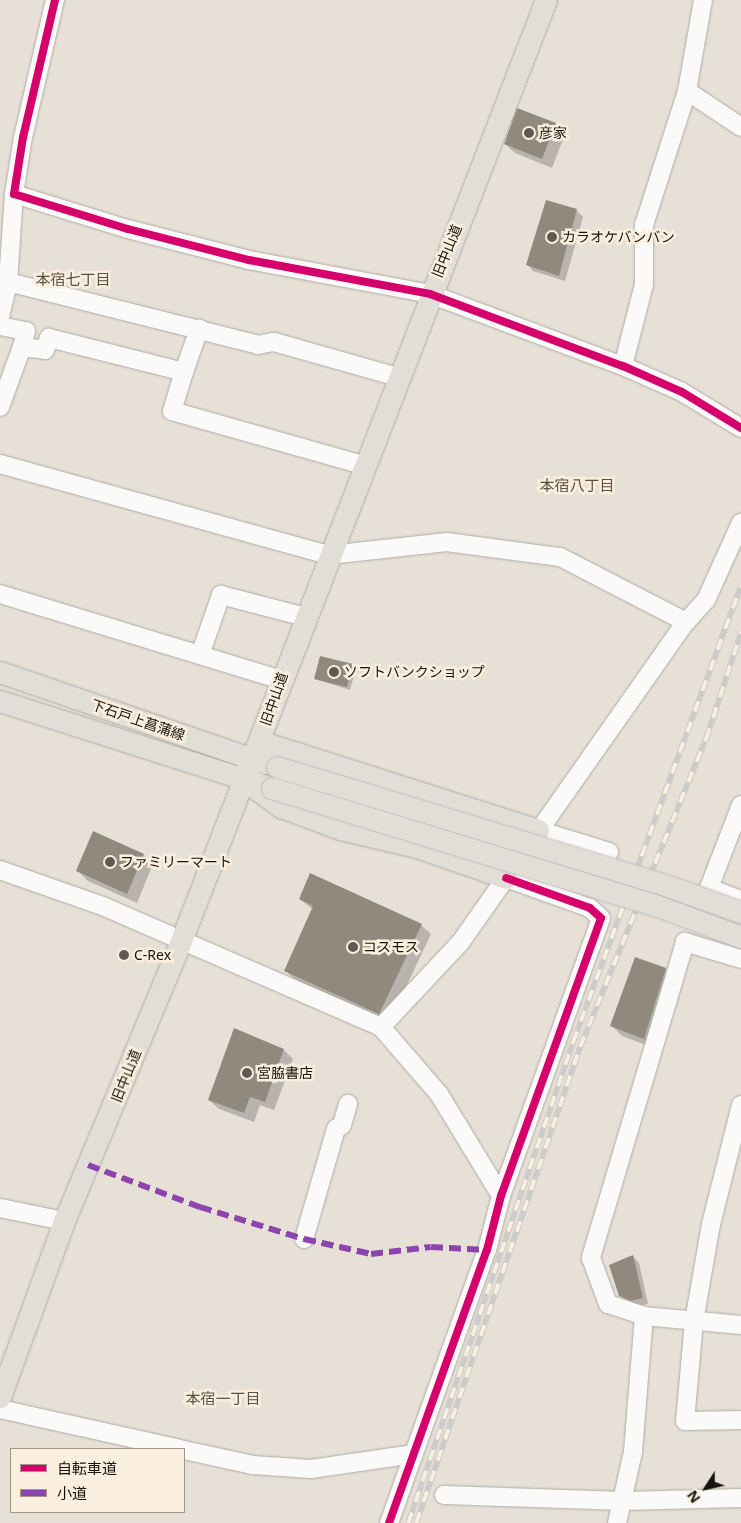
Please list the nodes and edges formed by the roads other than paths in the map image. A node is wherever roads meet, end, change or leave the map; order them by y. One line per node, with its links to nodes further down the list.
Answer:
1 (55, 0): 6 (street)
2 (546, 0): 8 (main road, 旧中山道)
3 (703, 0): 4 (street)
4 (687, 91): 5 (street); 13 (street)
5 (741, 127)
6 (14, 194): 7 (street); 8 (street)
7 (8, 282): 9 (street); 11 (street)
8 (430, 294): 13 (street); 15 (main road, 旧中山道)
9 (0, 316)
10 (0, 326): 12 (street)
11 (199, 329): 14 (street); 15 (street)
12 (22, 347): 14 (street); 16 (street)
13 (623, 366): 17 (street)
14 (184, 372): 19 (street)
15 (398, 377): 19 (main road, 旧中山道)
16 (0, 408)
17 (741, 428)
18 (0, 464): 21 (street)
19 (363, 465): 21 (main road, 旧中山道)
20 (741, 523): 24 (street)
21 (329, 555): 23 (main road, 旧中山道); 24 (street)
22 (0, 594): 25 (street)
23 (305, 617): 25 (street); 27 (main road, 旧中山道)
24 (686, 622): 32 (street)
25 (200, 656): 27 (street)
26 (0, 672): 29 (main road, 下石戸上菖蒲線)
27 (281, 680): 29 (main road, 旧中山道)
28 (0, 701): 30 (main road, 下石戸上菖蒲線)
29 (255, 751): 30 (main road, 旧中山道); 32 (main road); 37 (main road, 下石戸上菖蒲線, bridge)
30 (244, 780): 34 (main road); 38 (main road, 下石戸上菖蒲線, bridge); 39 (main road, 旧中山道)
31 (741, 805): 35 (street)
32 (538, 830): 34 (street); 36 (street)
33 (0, 870): 39 (street)
34 (506, 878): 36 (street); 41 (street)
35 (741, 900)
36 (590, 908): 44 (street)
37 (741, 912)
38 (741, 936)
39 (181, 941): 41 (street); 46 (main road, 旧中山道)
40 (741, 959): 48 (street)
41 (381, 1027): 44 (street)
42 (348, 1104): 47 (street)
43 (741, 1105): 49 (street)
44 (501, 1196): 56 (street)
45 (0, 1208): 46 (street)
46 (64, 1220): 51 (main road, 旧中山道)
47 (304, 1239)
48 (644, 1316): 49 (street); 59 (street)
49 (694, 1321): 50 (street); 53 (street)
50 (741, 1325)
51 (0, 1397)
52 (0, 1409): 54 (street)
53 (741, 1420)
54 (173, 1448)
55 (185, 1451): 56 (street)
56 (414, 1454): 60 (street)
57 (444, 1495): 59 (street)
58 (741, 1498): 59 (street)
59 (624, 1501): 61 (street)
60 (389, 1523)
61 (617, 1523)

